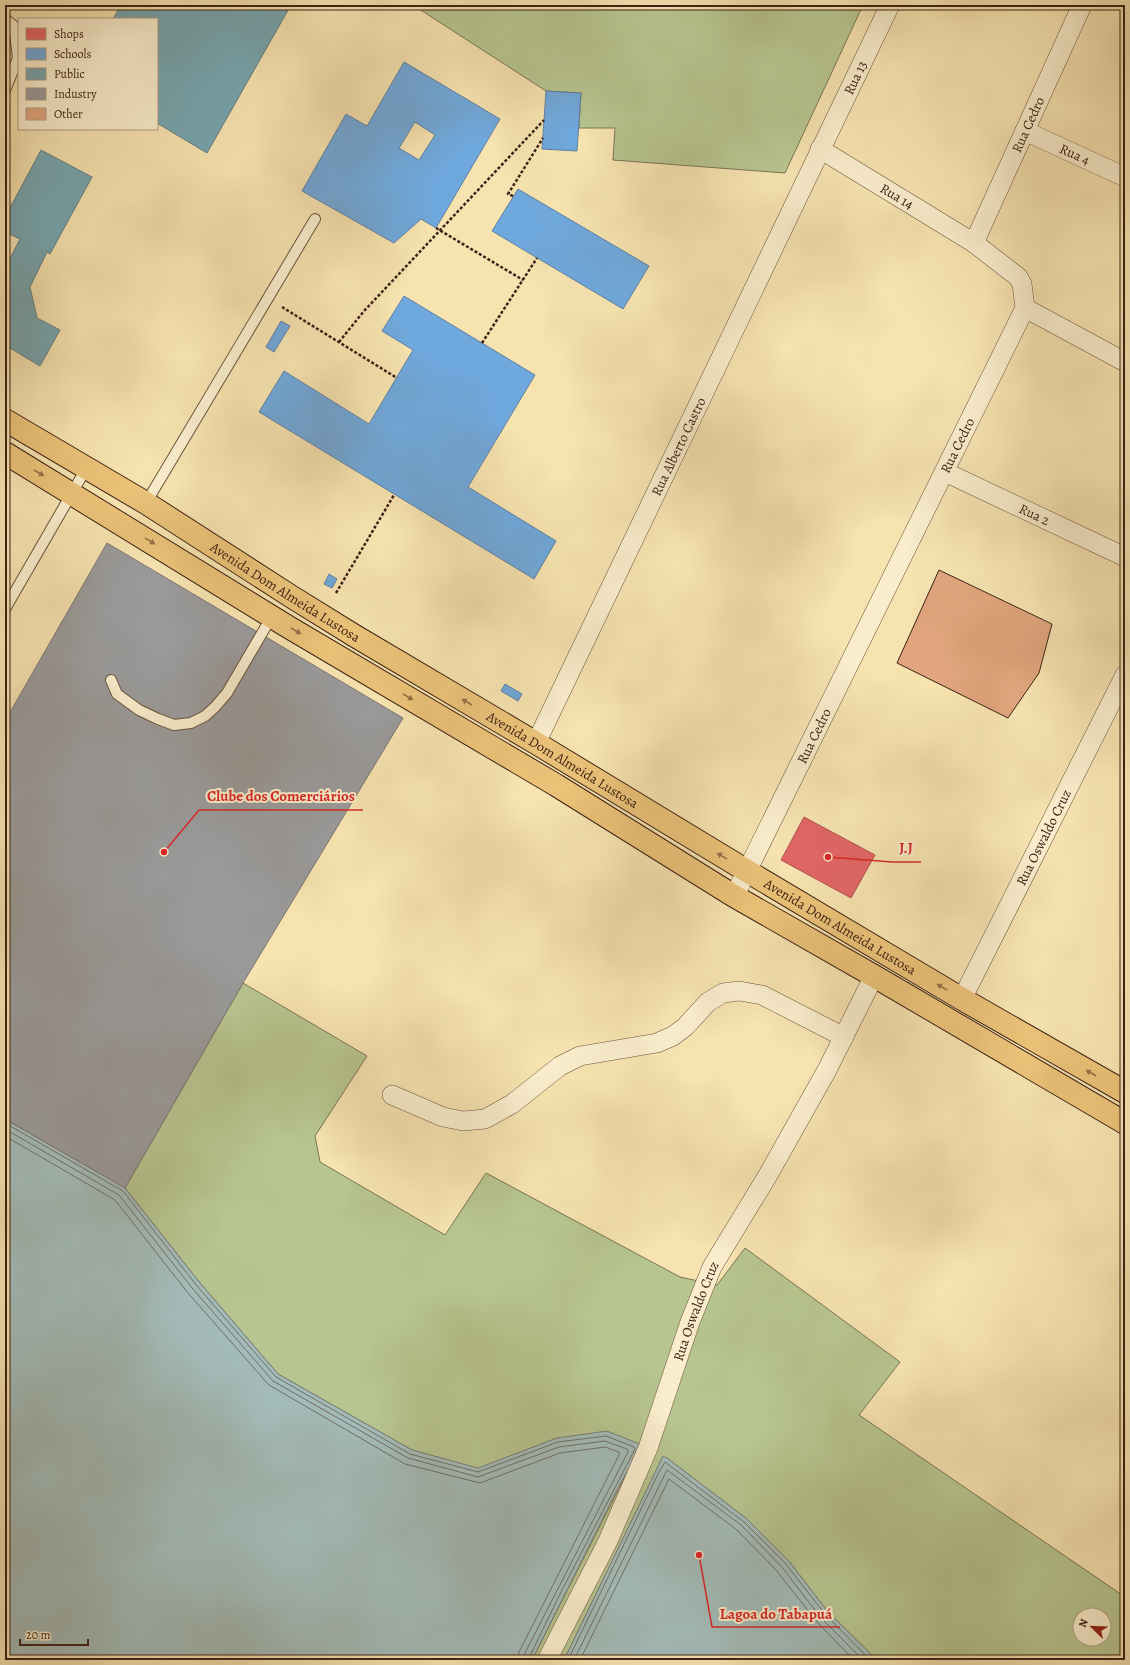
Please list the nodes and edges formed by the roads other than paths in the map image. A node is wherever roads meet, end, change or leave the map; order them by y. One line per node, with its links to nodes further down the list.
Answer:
1 (890, 5): 6 (street, Rua 13)
2 (1082, 5): 5 (street, Rua Cedro)
3 (5, 19): 4 (lane)
4 (5, 90)
5 (1025, 131): 7 (street, Rua 4); 9 (street, Rua Cedro)
6 (820, 150): 9 (street, Rua 14); 23 (street, Rua Alberto Castro)
7 (1125, 178)
8 (315, 219): 17 (lane)
9 (974, 243): 10 (street)
10 (1026, 308): 11 (street); 15 (street, Rua Cedro)
11 (1125, 362)
12 (5, 420): 14 (main road, Avenida Dom Almeida Lustosa)
13 (5, 453): 16 (main road, Avenida Dom Almeida Lustosa, one-way to 16)
14 (87, 467): 16 (lane); 17 (main road, Avenida Dom Almeida Lustosa)
15 (945, 472): 18 (street, Rua 2); 24 (street, Rua Cedro)
16 (72, 493): 19 (lane); 20 (main road, Avenida Dom Almeida Lustosa, one-way to 20)
17 (146, 503): 23 (main road, Avenida Dom Almeida Lustosa, one-way to 17)
18 (1125, 557)
19 (5, 609)
20 (272, 616): 22 (lane); 25 (main road, Avenida Dom Almeida Lustosa, one-way to 25)
21 (1125, 675): 27 (street, Rua Oswaldo Cruz)
22 (111, 680)
23 (536, 743): 24 (main road, Avenida Dom Almeida Lustosa, one-way to 23)
24 (747, 871): 25 (street, Rua Cedro); 27 (main road, Avenida Dom Almeida Lustosa, one-way to 24)
25 (734, 896): 26 (main road, Avenida Dom Almeida Lustosa)
26 (874, 976): 28 (street, Rua Oswaldo Cruz); 31 (main road, Avenida Dom Almeida Lustosa)
27 (962, 999): 29 (main road, Avenida Dom Almeida Lustosa, one-way to 27)
28 (844, 1037): 30 (street); 32 (street, Rua Oswaldo Cruz)
29 (1125, 1092)
30 (392, 1096)
31 (1125, 1123)
32 (546, 1660)

